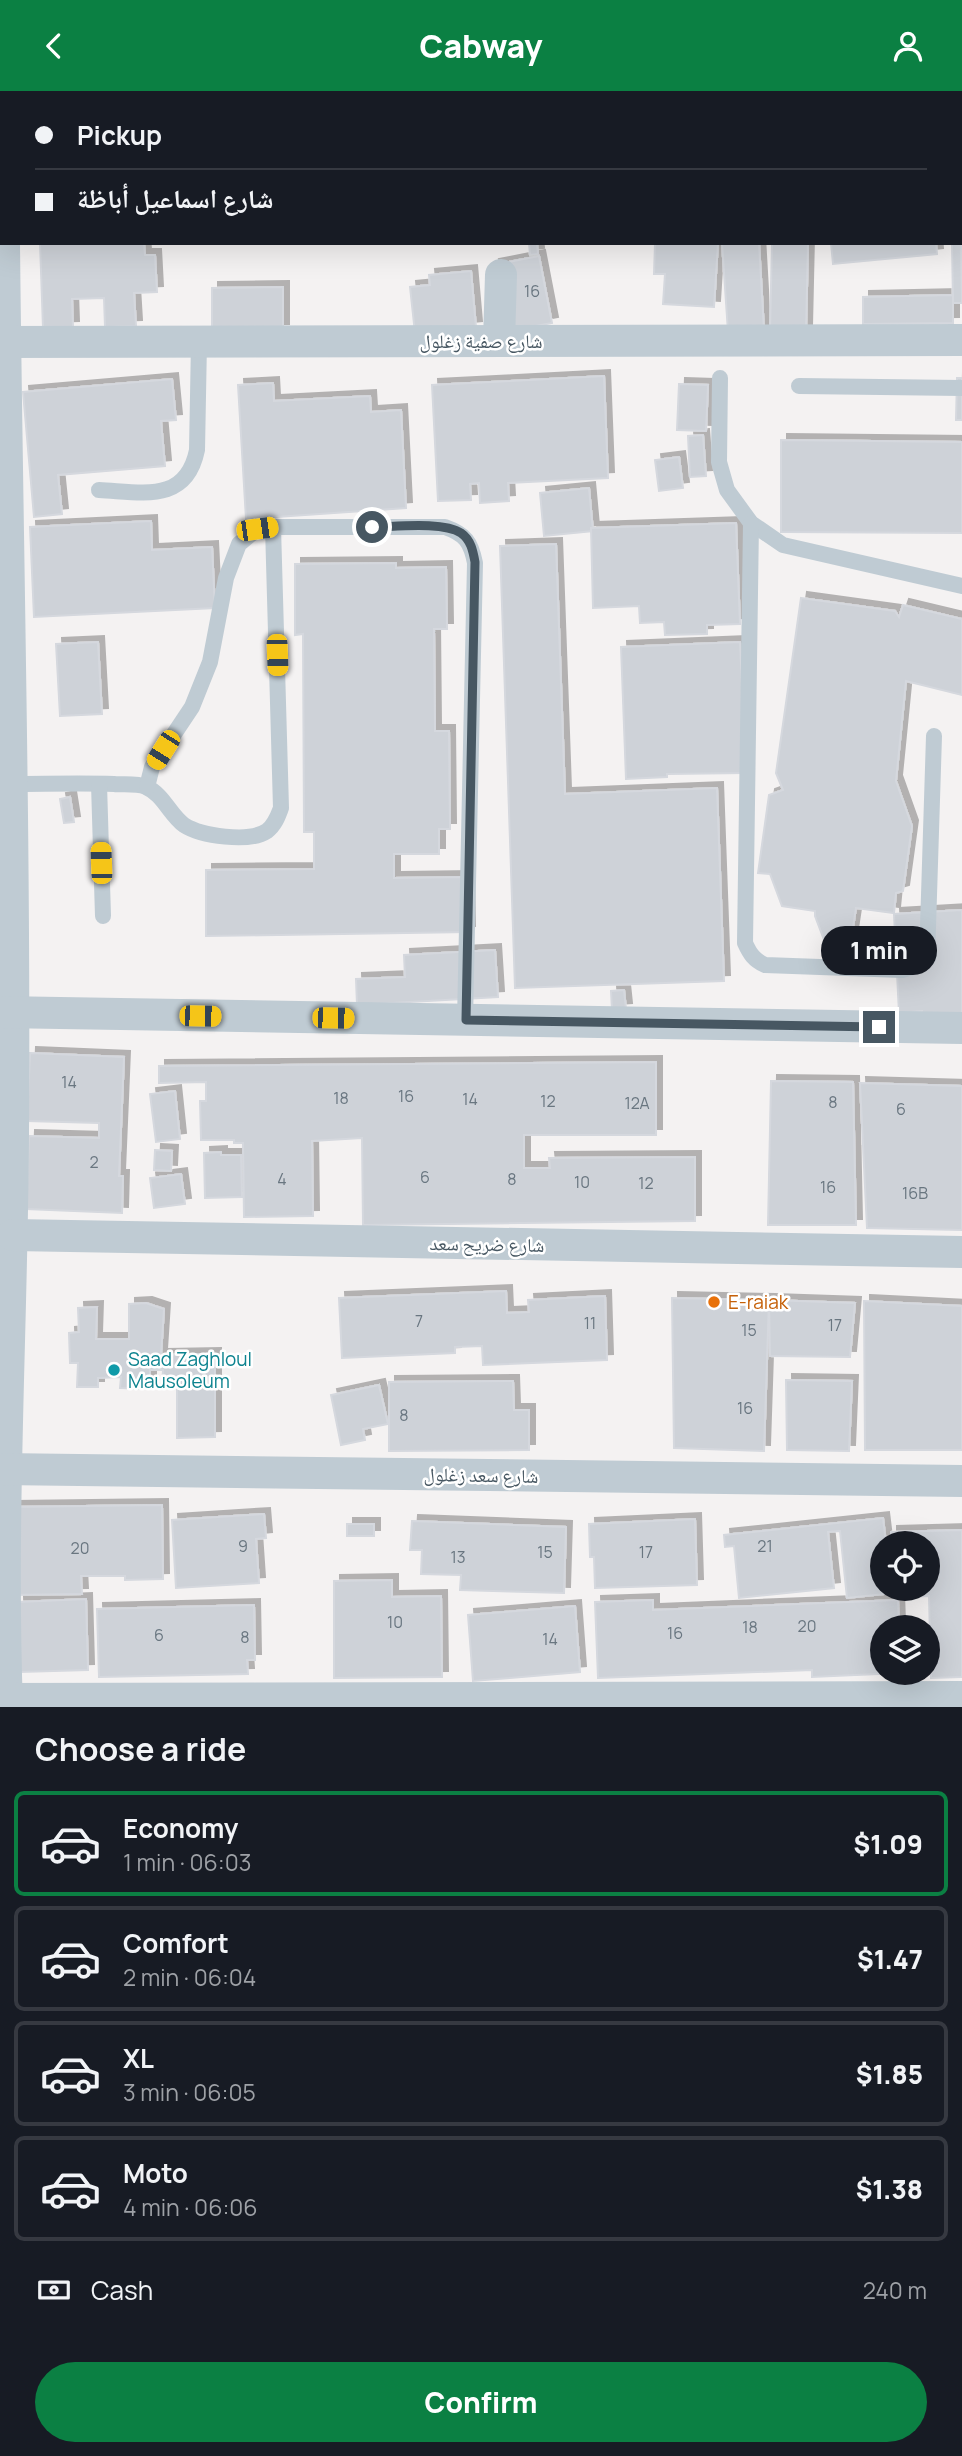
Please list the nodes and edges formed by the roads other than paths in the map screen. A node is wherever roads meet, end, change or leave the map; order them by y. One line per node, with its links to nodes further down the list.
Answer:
1 (4, 245): 5 (street)
2 (500, 275): 4 (street)
3 (962, 339): 4 (street, شارع صفية زغلول)
4 (499, 341): 6 (street, شارع صفية زغلول)
5 (3, 342): 6 (street, شارع صفية زغلول); 15 (street)
6 (199, 342): 10 (lane)
7 (719, 378): 11 (lane)
8 (799, 386): 9 (lane)
9 (962, 388)
10 (99, 490)
11 (751, 523): 13 (lane); 14 (lane)
12 (274, 527): 17 (lane); 17 (lane); 20 (lane)
13 (962, 586)
14 (934, 736)
15 (11, 784): 16 (lane); 19 (street)
16 (99, 784): 17 (lane); 18 (lane)
17 (147, 787)
18 (103, 916)
19 (7, 1012): 20 (street); 22 (street)
20 (466, 1020): 21 (street)
21 (962, 1028)
22 (13, 1235): 23 (street, شارع ضريح سعد); 24 (street)
23 (962, 1252)
24 (2, 1469): 25 (street, شارع سعد زغلول); 27 (street)
25 (962, 1481)
26 (962, 1697): 27 (street)
27 (5, 1701)

